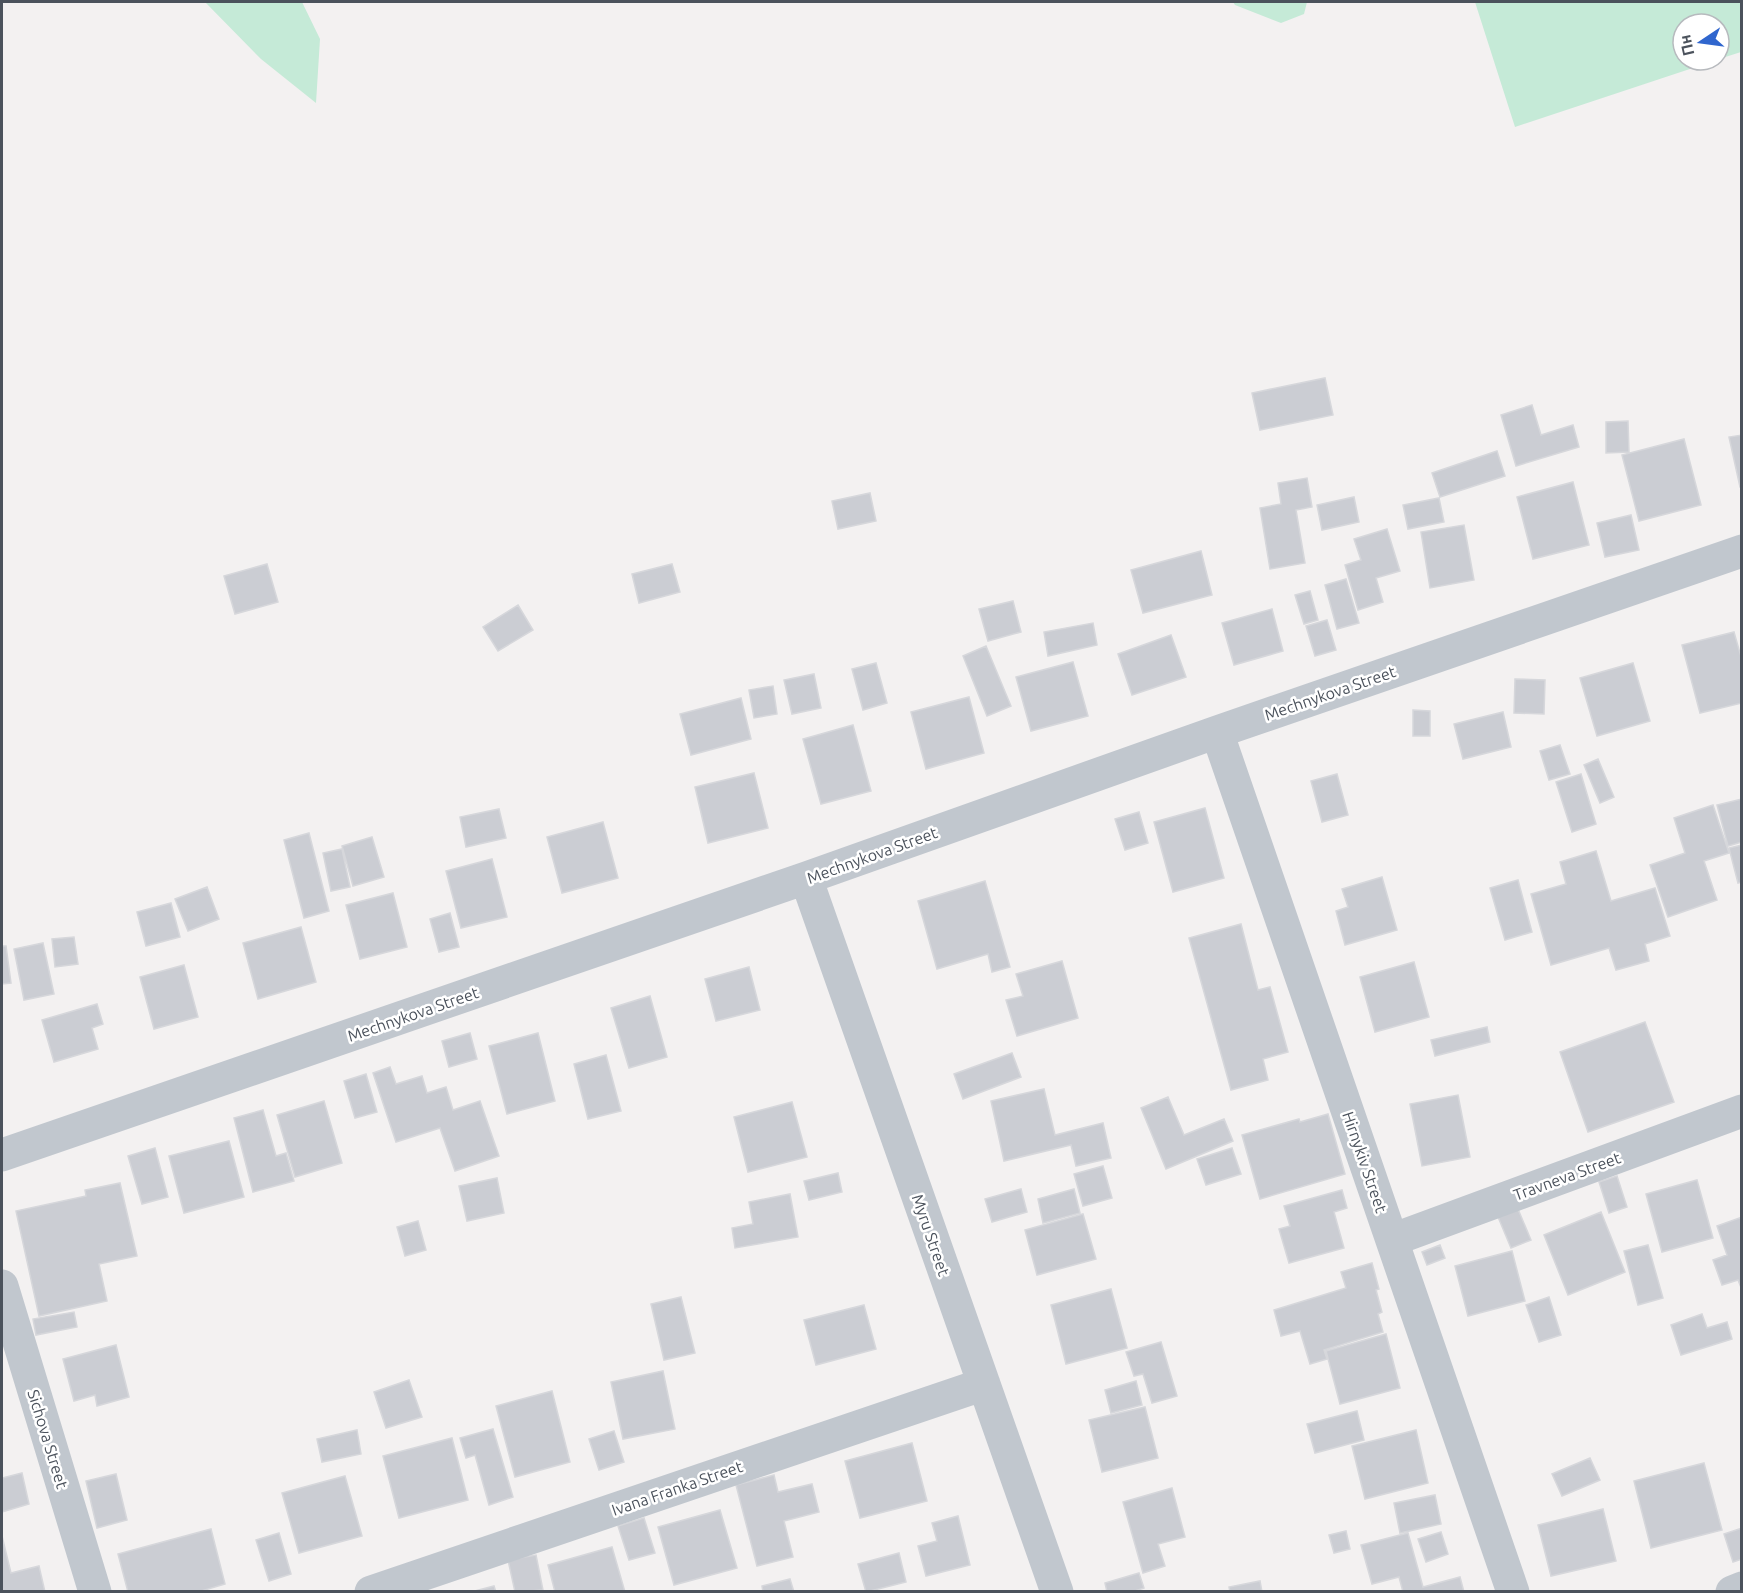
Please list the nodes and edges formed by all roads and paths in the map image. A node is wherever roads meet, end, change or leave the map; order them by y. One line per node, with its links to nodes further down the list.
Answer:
1 (1742, 551): 2 (street, Mechnykova Street)
2 (1217, 732): 3 (street, Mechnykova Street); 6 (street, Hirnykiv Street)
3 (806, 878): 5 (street, Mechnykova Street); 8 (street, Myru Street)
4 (1742, 1111): 6 (street, Travneva Street)
5 (2, 1155)
6 (1392, 1240): 13 (street, Hirnykiv Street)
7 (2, 1286): 10 (street, Sichova Street)
8 (984, 1384): 11 (street, Ivana Franka Street); 12 (street, Myru Street)
9 (1742, 1588): 14 (street)
10 (95, 1592)
11 (370, 1592)
12 (1057, 1592)
13 (1513, 1592)
14 (1732, 1592)

